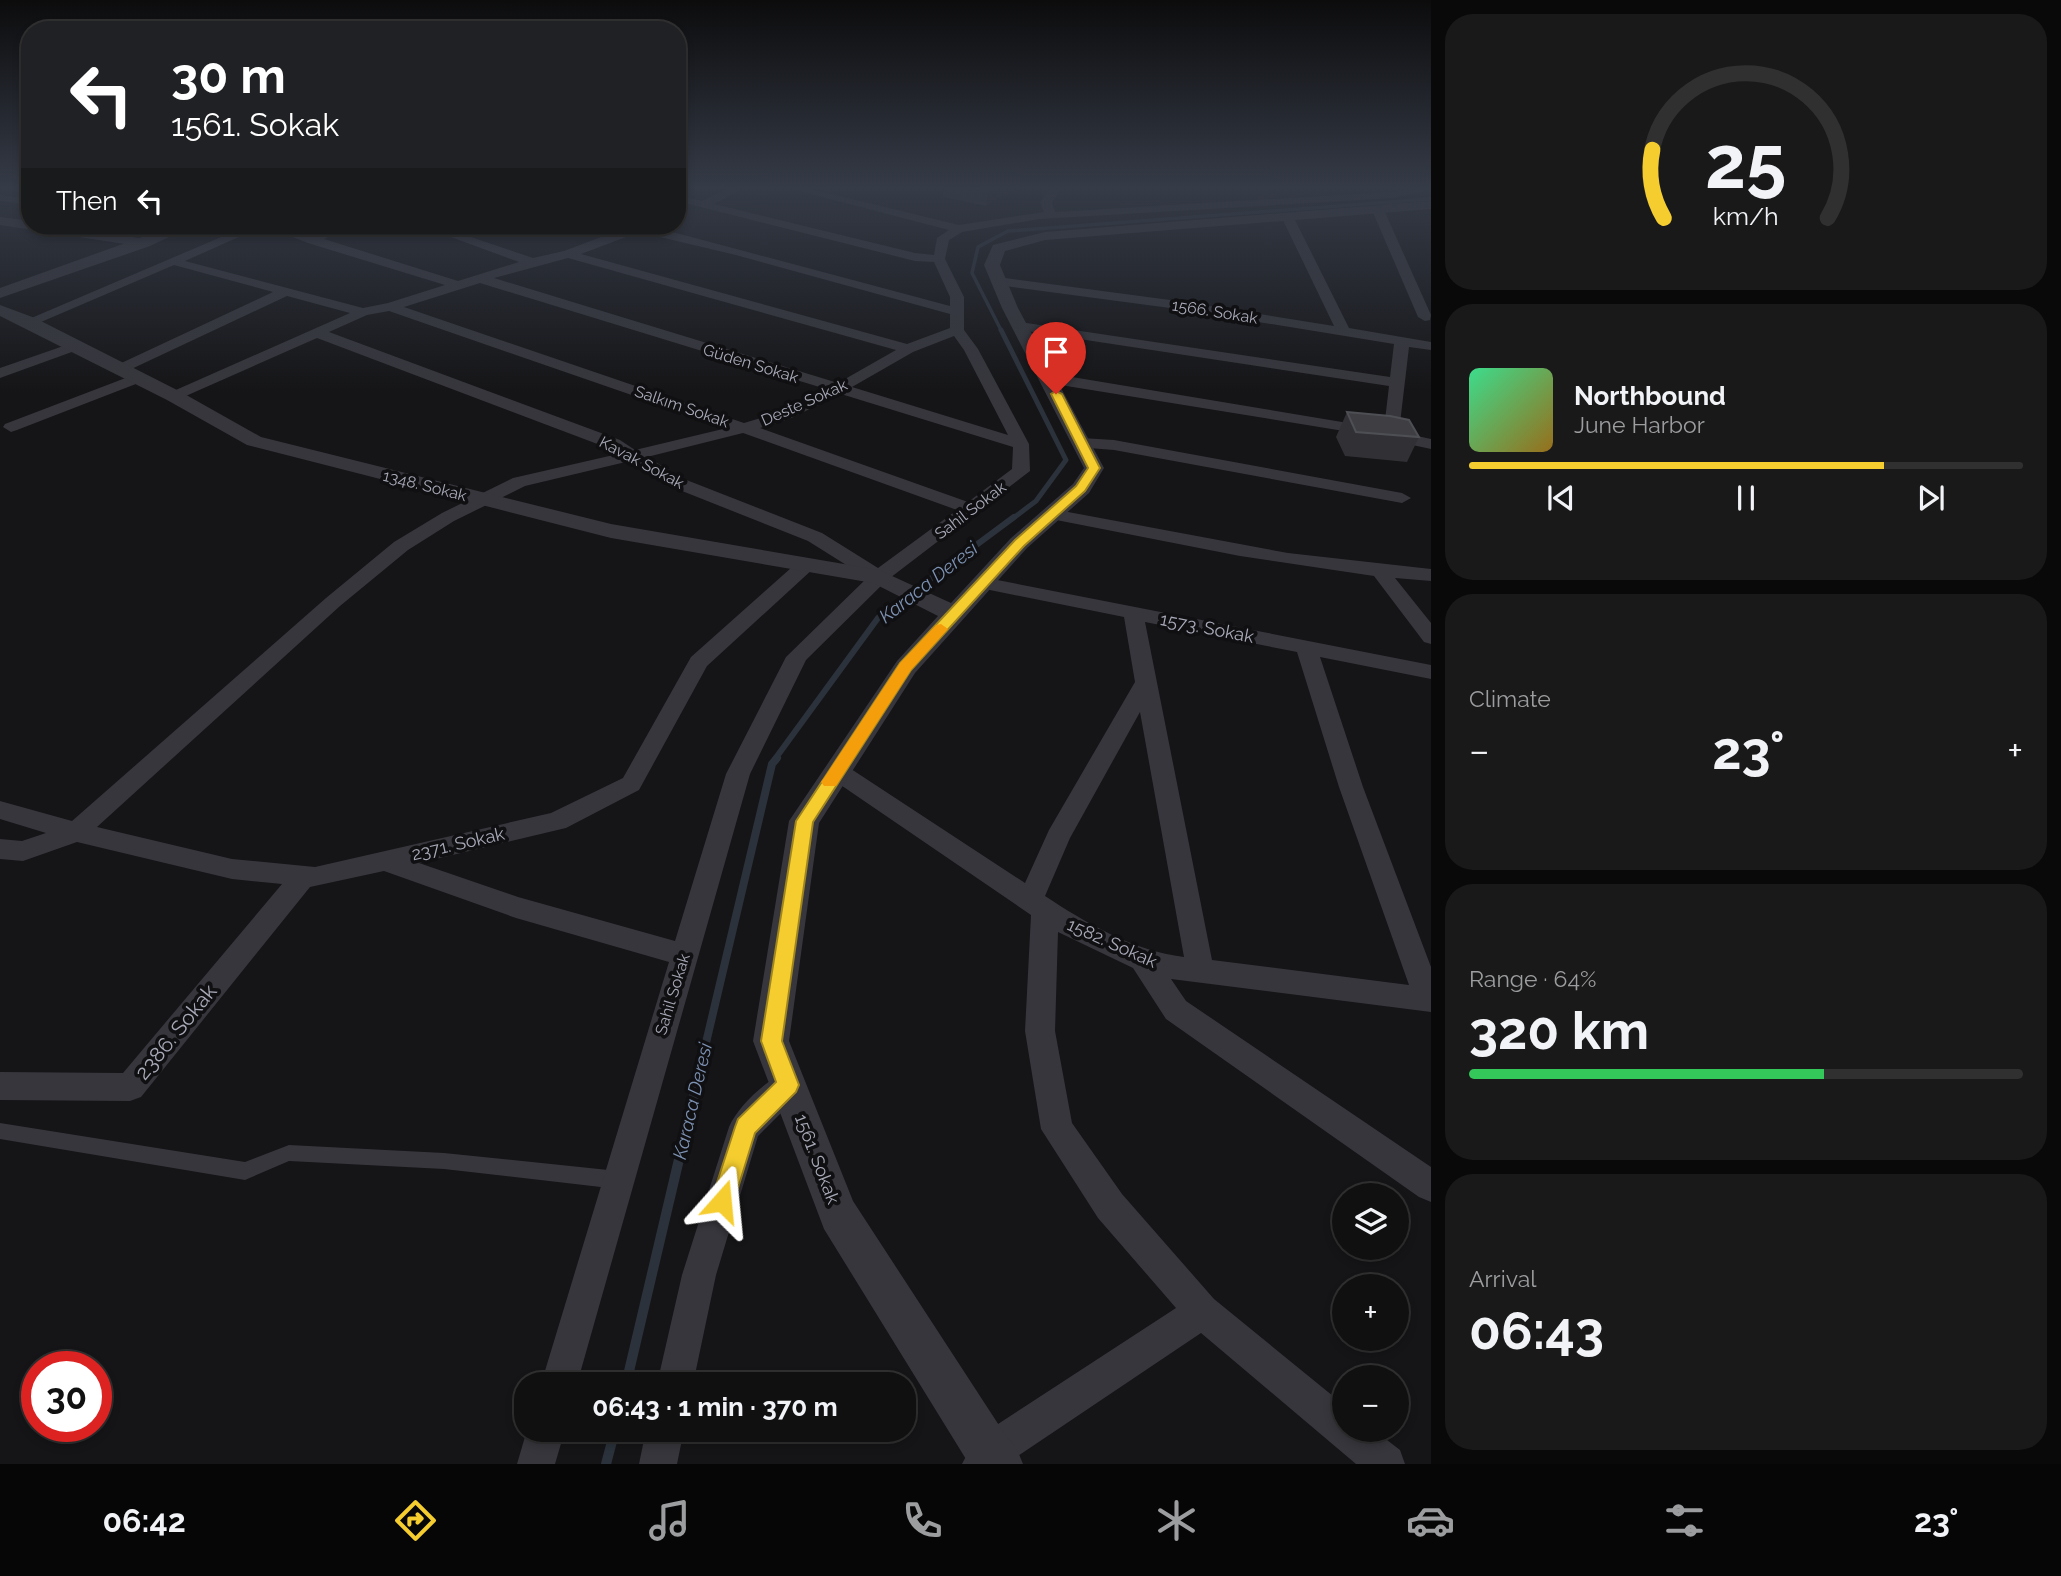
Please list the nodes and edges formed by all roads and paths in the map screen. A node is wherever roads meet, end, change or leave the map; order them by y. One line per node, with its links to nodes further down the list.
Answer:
1 (112, 254): 20 (street)
2 (188, 254): 14 (street)
3 (358, 254): 18 (street)
4 (510, 254): 15 (street)
5 (567, 254): 15 (street)
6 (569, 254): 33 (street)
7 (745, 254): 25 (street)
8 (904, 254): 13 (street)
9 (940, 254): 13 (street)
10 (996, 254): 17 (street, 1561. Sokak)
11 (1306, 254): 28 (street)
12 (1397, 254): 24 (street)
13 (939, 259): 25 (street)
14 (172, 261): 19 (street); 26 (street)
15 (532, 262): 16 (street)
16 (482, 279): 18 (street); 38 (street, Güden Sokak)
17 (998, 281): 27 (street, 1561. Sokak); 28 (street, 1566. Sokak)
18 (457, 285): 21 (street)
19 (284, 292): 23 (street); 35 (street)
20 (0, 293)
21 (390, 307): 23 (street); 41 (street, Salkım Sokak)
22 (0, 310): 26 (street, 1348. Sokak)
23 (363, 312): 29 (street)
24 (1425, 317)
25 (958, 321): 33 (street, Deste Sokak); 44 (street)
26 (29, 322): 31 (street, 1348. Sokak)
27 (1020, 326): 36 (street, 1561. Sokak); 37 (street)
28 (1343, 331): 30 (street, 1566. Sokak)
29 (318, 333): 39 (street); 46 (street, Kavak Sokak)
30 (1402, 341): 32 (street, 1566. Sokak); 37 (street)
31 (75, 346): 34 (street); 35 (street, 1348. Sokak)
32 (1431, 346)
33 (908, 349): 38 (street, Deste Sokak)
34 (0, 373)
35 (128, 374): 39 (street, 1348. Sokak); 40 (street)
36 (1048, 378): 42 (street); 43 (street, 1561. Sokak)
37 (1396, 383): 42 (street)
38 (838, 390): 41 (street, Deste Sokak); 44 (street, Güden Sokak)
39 (174, 396): 47 (street, 1348. Sokak)
40 (11, 428)
41 (744, 428): 46 (street, Deste Sokak); 49 (street, Salkım Sokak)
42 (1391, 435): 45 (street)
43 (1082, 443): 48 (street); 50 (street, 1561. Sokak)
44 (1021, 444): 49 (street, Sahil Sokak)
45 (1431, 444)
46 (633, 456): 47 (street, Deste Sokak); 54 (street, Kavak Sokak)
47 (482, 498): 51 (street, 1348. Sokak); 64 (street, Deste Sokak)
48 (1402, 498)
49 (972, 509): 54 (street, Sahil Sokak)
50 (1052, 514): 52 (street); 55 (street, 1561. Sokak)
51 (807, 564): 54 (street, 1348. Sokak); 66 (street, 2371. Sokak)
52 (1380, 571): 53 (street); 58 (street)
53 (1431, 575)
54 (879, 577): 57 (street, 1348. Sokak); 69 (street, Sahil Sokak)
55 (982, 583): 56 (street, 1573. Sokak); 57 (street, 1561. Sokak)
56 (1133, 613): 59 (street, 1573. Sokak); 61 (street)
57 (954, 614): 62 (street, 1561. Sokak)
58 (1431, 637)
59 (1306, 647): 60 (street, 1573. Sokak); 72 (street)
60 (1431, 672)
61 (1146, 682): 68 (street); 71 (street)
62 (837, 771): 68 (street, 1582. Sokak); 73 (street, 1561. Sokak)
63 (0, 810): 64 (street, 2371. Sokak)
64 (76, 832): 65 (street); 67 (street, 2371. Sokak)
65 (0, 849)
66 (385, 861): 67 (street, 2371. Sokak); 69 (street)
67 (304, 876): 74 (street, 2386. Sokak)
68 (1038, 905): 70 (street, 1582. Sokak); 78 (street)
69 (684, 955): 76 (street, Sahil Sokak)
70 (1142, 959): 71 (street, 1582. Sokak); 77 (street)
71 (1200, 971): 72 (street, 1582. Sokak)
72 (1430, 1000)
73 (788, 1085): 80 (street); 85 (street, 1561. Sokak)
74 (0, 1086)
75 (0, 1131): 76 (lane)
76 (618, 1180): 79 (street, Sahil Sokak)
77 (1431, 1186)
78 (1202, 1311): 81 (street); 85 (street)
79 (562, 1372)
80 (678, 1372)
81 (1332, 1419)
82 (542, 1442): 86 (street)
83 (663, 1442): 87 (street)
84 (1360, 1442): 88 (street)
85 (990, 1460)
86 (536, 1464)
87 (658, 1464)
88 (1386, 1464)

